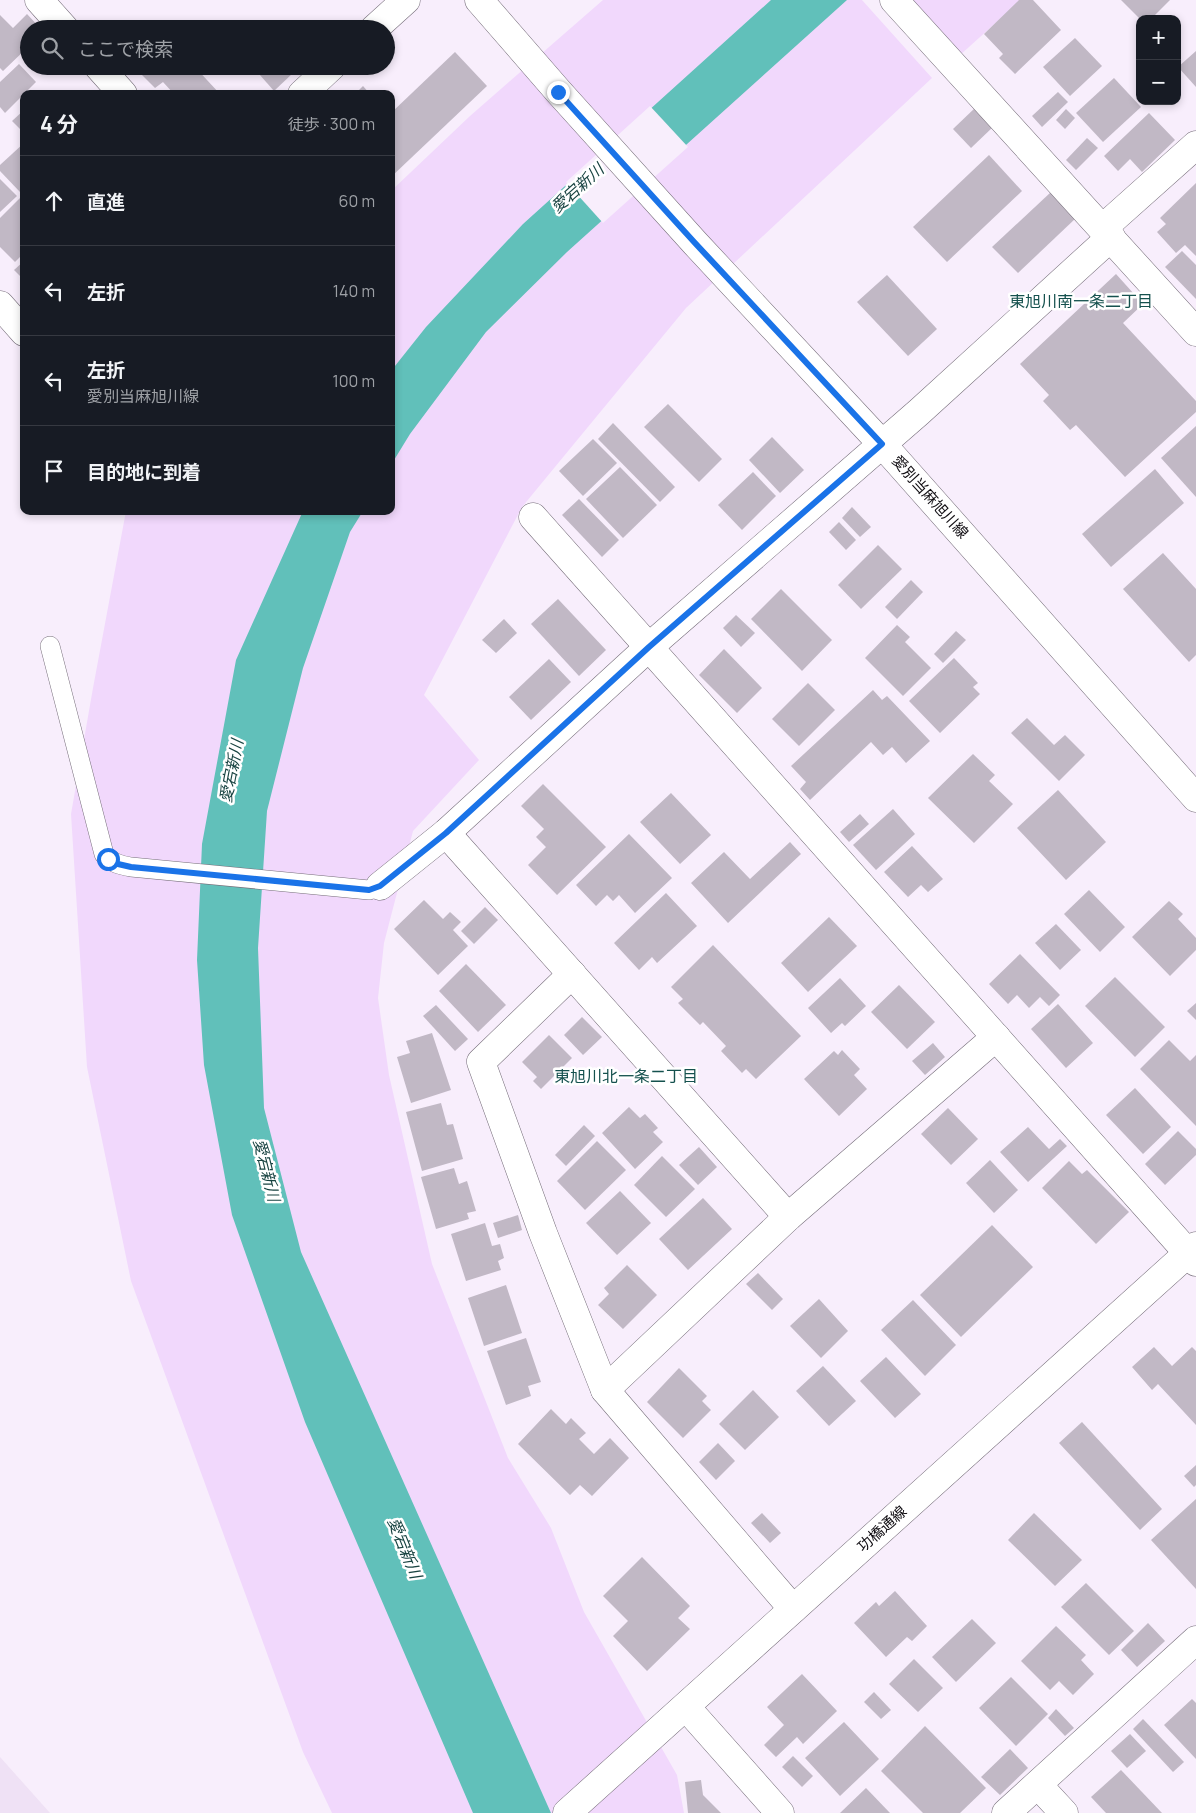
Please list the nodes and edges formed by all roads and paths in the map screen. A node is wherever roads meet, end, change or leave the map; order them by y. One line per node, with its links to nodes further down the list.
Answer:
1 (39, 0): 5 (street)
2 (406, 0): 6 (street)
3 (479, 0): 16 (street, 愛別当麻旭川線)
4 (894, 0): 12 (street)
5 (57, 20)
6 (384, 20)
7 (106, 75): 9 (street)
8 (322, 75): 10 (street)
9 (119, 90)
10 (306, 90)
11 (1196, 145): 12 (street)
12 (1107, 232): 15 (street); 16 (street)
13 (0, 305): 14 (street)
14 (20, 328)
15 (1196, 332)
16 (882, 444): 19 (street); 20 (street, 愛別当麻旭川線)
17 (533, 517): 19 (street)
18 (50, 646): 22 (lane)
19 (649, 647): 21 (street); 24 (street)
20 (1196, 798)
21 (446, 833): 22 (street); 23 (street)
22 (380, 886)
23 (572, 974): 25 (street); 27 (street)
24 (996, 1038): 25 (street); 26 (street)
25 (788, 1217): 27 (street)
26 (1193, 1253): 28 (street, 功橋通線)
27 (604, 1390): 28 (street)
28 (793, 1610): 30 (street, 功橋通線)
29 (1193, 1648): 31 (street)
30 (686, 1707): 32 (street, 功橋通線); 33 (street)
31 (1038, 1785): 34 (street); 35 (street)
32 (567, 1813)
33 (780, 1813)
34 (1006, 1813)
35 (1064, 1813)

